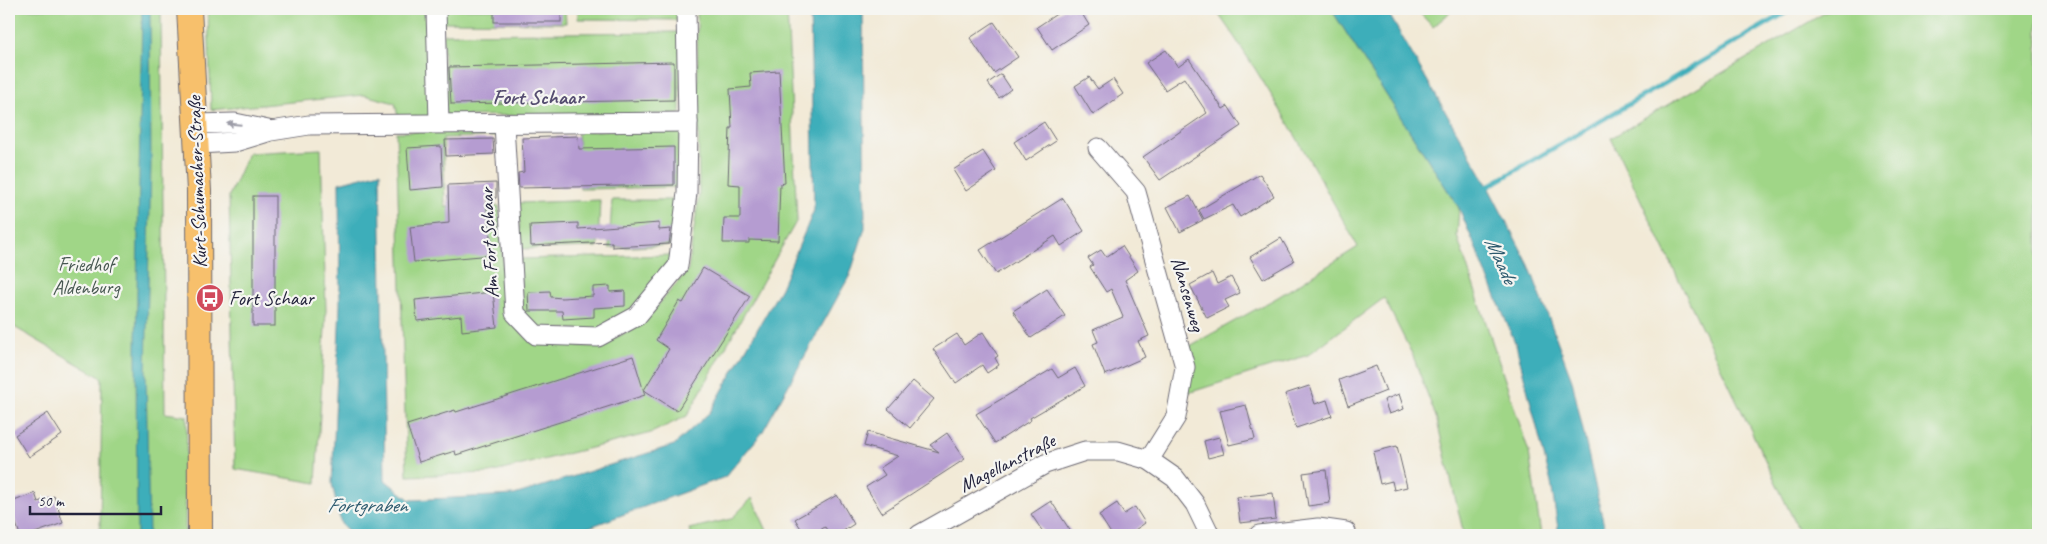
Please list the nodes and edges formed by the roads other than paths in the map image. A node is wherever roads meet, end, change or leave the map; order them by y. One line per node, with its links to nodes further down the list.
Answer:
1 (188, 9): 7 (main road, Kurt-Schumacher-Straße)
2 (436, 9): 5 (street)
3 (686, 9): 4 (street, Am Fort Schaar)
4 (688, 122): 6 (street); 6 (street, Am Fort Schaar)
5 (439, 123): 6 (street); 7 (street)
6 (504, 124)
7 (197, 134): 11 (main road, Kurt-Schumacher-Straße)
8 (1098, 148): 9 (street, Nansenweg)
9 (1149, 460): 12 (street, Magellanstraße); 13 (street, Magellanstraße)
10 (1346, 532): 14 (street)
11 (200, 535)
12 (919, 535)
13 (1210, 535)
14 (1259, 535)

